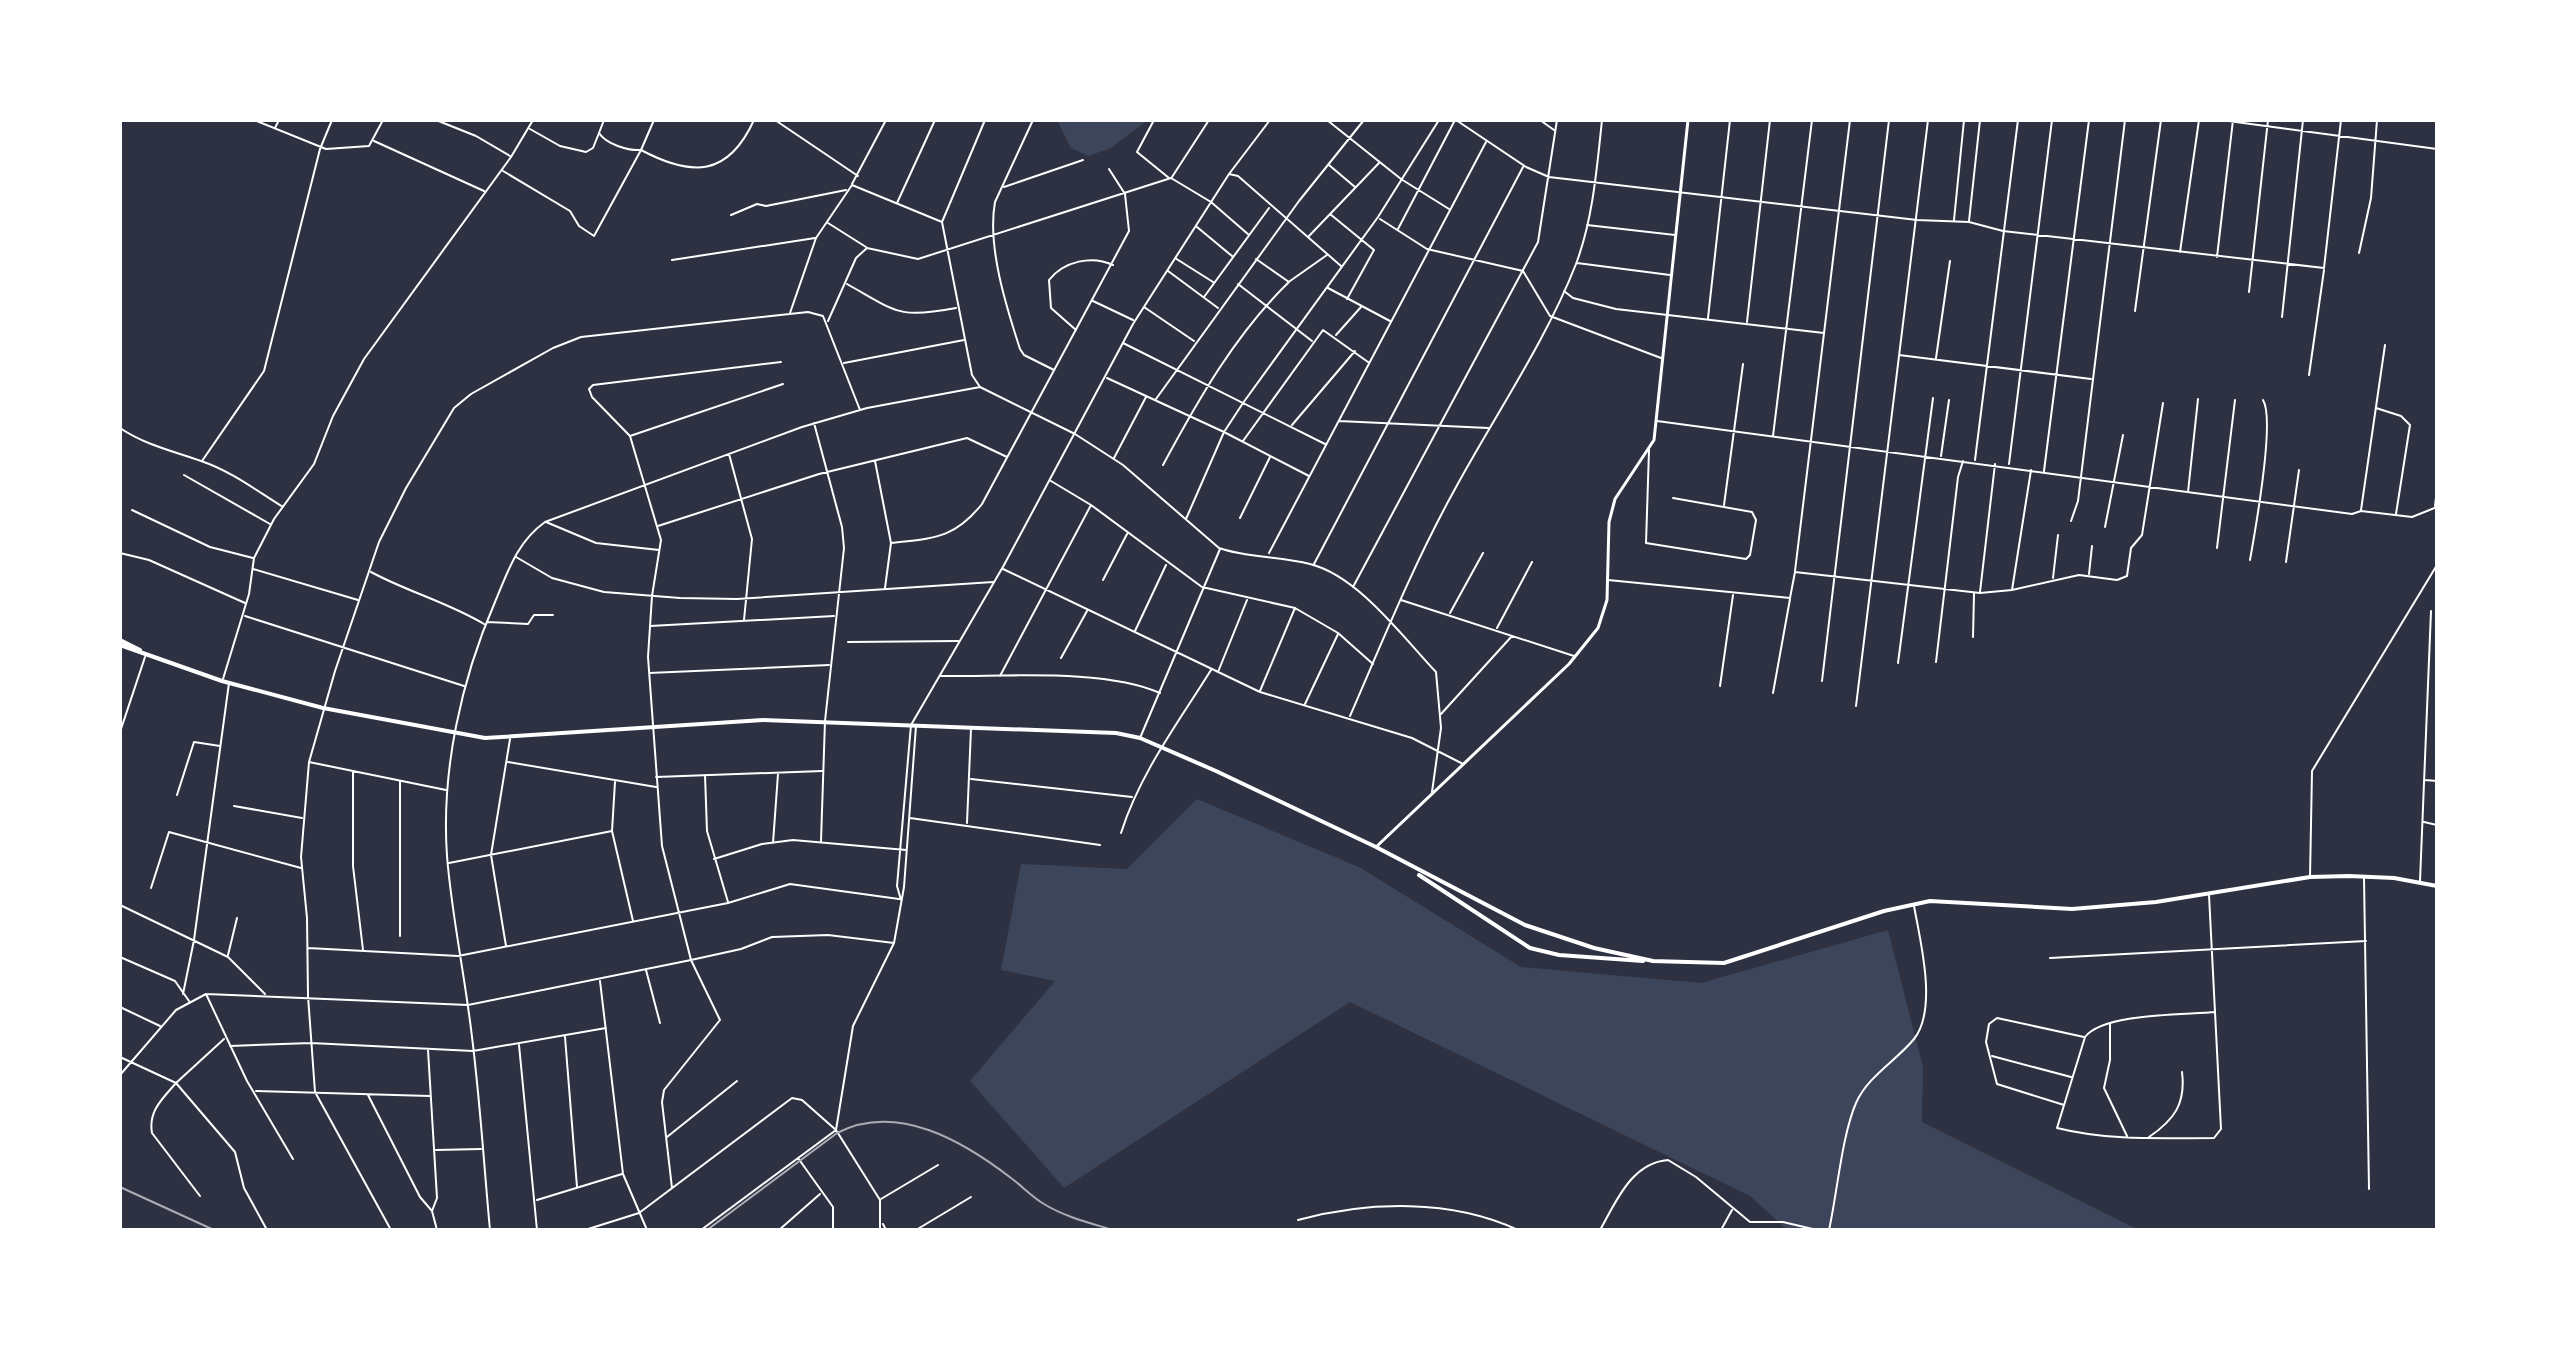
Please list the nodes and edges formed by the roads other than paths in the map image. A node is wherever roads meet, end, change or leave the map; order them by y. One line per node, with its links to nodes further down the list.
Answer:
1 (254, 120): 47 (street)
2 (279, 120): 47 (street)
3 (332, 120): 57 (street)
4 (383, 120): 55 (street)
5 (436, 120): 60 (street)
6 (533, 120): 48 (street)
7 (604, 120): 51 (street)
8 (654, 120): 59 (street)
9 (754, 120): 59 (street)
10 (775, 120): 68 (street)
11 (886, 120): 68 (street)
12 (935, 120): 84 (street)
13 (985, 120): 97 (street)
14 (1033, 120): 74 (street)
15 (1154, 120): 70 (street)
16 (1209, 120): 70 (street)
17 (1270, 120): 67 (street)
18 (1327, 120): 53 (street)
19 (1364, 120): 53 (street)
20 (1439, 120): 71 (street)
21 (1455, 120): 56 (street); 76 (street)
22 (1540, 120): 50 (street)
23 (1557, 120): 50 (street)
24 (1602, 120): 72 (street)
25 (1688, 120): 78 (main road)
26 (1730, 120): 81 (street)
27 (1770, 120): 83 (street)
28 (1812, 120): 86 (street)
29 (1850, 120): 88 (street)
30 (1889, 120): 91 (street)
31 (1928, 120): 94 (street)
32 (1964, 120): 95 (street)
33 (1980, 120): 98 (street)
34 (2018, 120): 102 (street)
35 (2052, 120): 106 (street)
36 (2089, 120): 110 (street)
37 (2125, 120): 111 (street)
38 (2161, 120): 114 (street)
39 (2199, 120): 116 (street)
40 (2221, 120): 45 (street)
41 (2268, 120): 46 (street)
42 (2303, 120): 49 (street)
43 (2341, 120): 52 (street)
44 (2377, 120): 54 (street)
45 (2233, 121): 46 (street); 121 (street)
46 (2267, 125): 49 (street); 126 (street)
47 (275, 129): 57 (street)
48 (529, 129): 51 (street); 60 (street)
49 (2302, 129): 52 (street); 130 (street)
50 (1555, 130): 69 (street)
51 (599, 133): 59 (street)
52 (2340, 134): 54 (street); 131 (street)
53 (1349, 138): 62 (street); 63 (street)
54 (2375, 138): 58 (street); 117 (street)
55 (372, 141): 57 (street); 79 (street)
56 (1487, 141): 64 (street); 87 (street)
57 (320, 147): 231 (street)
58 (2437, 149)
59 (641, 150): 66 (street)
60 (511, 157): 66 (street)
61 (1083, 160): 74 (street)
62 (1380, 162): 71 (street); 75 (street)
63 (1328, 164): 75 (street); 93 (street)
64 (1524, 165): 69 (street); 124 (street)
65 (1109, 169): 80 (street)
66 (502, 170): 79 (street)
67 (1229, 174): 82 (street); 85 (street)
68 (858, 176): 73 (street)
69 (1549, 177): 72 (street); 133 (street)
70 (1170, 178): 80 (street); 82 (street)
71 (1401, 179): 76 (street); 92 (street)
72 (1595, 182): 78 (street); 99 (street)
73 (852, 185): 77 (street); 84 (street)
74 (1003, 187): 103 (street)
75 (1356, 188): 89 (street)
76 (1416, 189): 87 (street); 101 (street)
77 (847, 190): 90 (street); 96 (street)
78 (1680, 191): 81 (street); 105 (main road)
79 (486, 192): 256 (street)
80 (1125, 194): 103 (street); 128 (street)
81 (1723, 195): 83 (street); 155 (street)
82 (1211, 202): 100 (street); 104 (street)
83 (1761, 203): 86 (street); 159 (street)
84 (896, 204): 97 (street)
85 (1271, 206): 93 (street); 104 (street)
86 (1802, 207): 88 (street); 161 (street)
87 (1449, 209): 113 (street)
88 (1840, 211): 91 (street); 163 (street)
89 (1330, 214): 107 (street); 109 (street)
90 (731, 215)
91 (1879, 216): 94 (street); 220 (street)
92 (1378, 217): 101 (street); 109 (street)
93 (1287, 219): 107 (street); 122 (street)
94 (1917, 220): 95 (street); 171 (street)
95 (1954, 221): 98 (street)
96 (826, 222): 108 (street); 112 (street)
97 (942, 222): 115 (street)
98 (1969, 222): 102 (street)
99 (1586, 225): 105 (street); 127 (street)
100 (1195, 226): 119 (street); 120 (street)
101 (1398, 230): 113 (street)
102 (2003, 231): 106 (street); 178 (street)
103 (995, 233): 115 (street); 179 (street)
104 (1249, 235): 119 (street)
105 (1675, 235): 134 (main road)
106 (2038, 235): 110 (street); 181 (street)
107 (1308, 237): 118 (street)
108 (816, 238): 123 (street); 151 (street)
109 (1363, 238): 129 (street); 143 (street)
110 (2076, 240): 111 (street); 182 (street)
111 (2110, 244): 114 (street); 185 (street)
112 (867, 248): 115 (street); 137 (street)
113 (1427, 249): 124 (street); 158 (street)
114 (2146, 249): 116 (street); 150 (street)
115 (948, 251): 146 (street)
116 (2180, 253): 121 (street)
117 (2359, 253)
118 (1328, 255): 129 (street); 135 (street)
119 (1233, 257): 136 (street)
120 (1175, 258): 132 (street); 136 (street)
121 (2217, 258): 126 (street)
122 (1256, 259): 135 (street); 138 (street)
123 (672, 260)
124 (1476, 260): 133 (street); 206 (street)
125 (1950, 261): 173 (street)
126 (2252, 262): 130 (street); 141 (street)
127 (1576, 263): 134 (street); 140 (street)
128 (1113, 265): 144 (street); 162 (street)
129 (1342, 266): 139 (street)
130 (2286, 266): 131 (street); 154 (street)
131 (2324, 268): 183 (street)
132 (1167, 270): 142 (street); 147 (street)
133 (1523, 271): 153 (street); 208 (street)
134 (1672, 275): 152 (main road)
135 (1289, 282): 145 (street)
136 (1214, 283): 142 (street)
137 (846, 284): 146 (street); 157 (street)
138 (1237, 284): 145 (street); 149 (street)
139 (1328, 288): 143 (street); 160 (street)
140 (1563, 290): 152 (street); 153 (street)
141 (2249, 292)
142 (1204, 297): 149 (street)
143 (1347, 299): 148 (street)
144 (1093, 301): 156 (street); 162 (street)
145 (1265, 305): 160 (street); 187 (street)
146 (958, 307): 165 (street)
147 (1144, 307): 156 (street); 166 (street)
148 (1361, 307): 158 (street); 164 (street)
149 (1219, 308): 166 (street)
150 (2135, 311)
151 (790, 314): 157 (street); 288 (street)
152 (1668, 314): 155 (street); 172 (main road)
153 (1550, 316): 172 (street); 210 (street)
154 (2282, 317)
155 (1708, 318): 159 (street)
156 (1135, 321): 168 (street)
157 (827, 322): 176 (street)
158 (1391, 322): 175 (street)
159 (1747, 324): 161 (street)
160 (1295, 328): 167 (street); 196 (street)
161 (1787, 330): 163 (street); 216 (street)
162 (1077, 331): 179 (street)
163 (1825, 334): 217 (street)
164 (1335, 336): 167 (street); 170 (street)
165 (964, 340): 176 (street); 188 (street)
166 (1195, 341): 180 (street)
167 (1313, 342): 200 (street)
168 (1123, 343): 180 (street); 184 (street)
169 (2385, 345): 198 (street)
170 (1355, 351): 175 (street); 207 (street)
171 (1899, 355): 173 (street); 222 (street)
172 (1662, 359): 204 (main road)
173 (1936, 359): 178 (street)
174 (781, 362): 215 (street)
175 (1369, 362): 203 (street)
176 (843, 363): 199 (street)
177 (1743, 364): 212 (street)
178 (1987, 367): 181 (street); 232 (street)
179 (1055, 370): 201 (street)
180 (1176, 370): 187 (street); 191 (street)
181 (2020, 370): 182 (street); 235 (street)
182 (2058, 374): 185 (street); 239 (street)
183 (2309, 375)
184 (1106, 378): 189 (street); 213 (street)
185 (2092, 379): 242 (street)
186 (783, 384): 215 (street)
187 (1209, 385): 196 (street); 202 (street)
188 (980, 387): 199 (street); 201 (street)
189 (1146, 397): 191 (street); 228 (street)
190 (1933, 398): 224 (street)
191 (1156, 399): 202 (street)
192 (2198, 399): 248 (street)
193 (1949, 400): 227 (street)
194 (2235, 400): 249 (street)
195 (2263, 400): 252 (street)
196 (1243, 403): 200 (street); 211 (street)
197 (2163, 403): 246 (street)
198 (2376, 408): 259 (street); 260 (street)
199 (860, 410): 205 (street)
200 (1262, 411): 207 (street); 218 (street)
201 (1031, 412): 213 (street); 226 (street)
202 (1190, 415): 211 (street); 234 (street)
203 (1339, 421): 206 (street); 219 (street)
204 (1656, 421): 212 (street); 221 (main road)
205 (814, 423): 223 (street); 238 (street)
206 (1389, 424): 208 (street); 284 (street)
207 (1291, 426): 219 (street)
208 (1438, 426): 210 (street); 298 (street)
209 (120, 428): 231 (street)
210 (1490, 428): 312 (street)
211 (1224, 432): 218 (street); 262 (street)
212 (1735, 433): 216 (street); 254 (street)
213 (1075, 434): 228 (street); 243 (street)
214 (2123, 435): 245 (street)
215 (630, 436): 244 (street)
216 (1773, 437): 217 (street)
217 (1812, 440): 220 (street); 289 (street)
218 (1243, 442): 225 (street)
219 (1326, 444): 241 (street)
220 (1851, 445): 222 (street); 291 (street)
221 (1649, 449): 254 (street); 294 (main road)
222 (1889, 450): 224 (street); 296 (street)
223 (729, 453): 244 (street); 251 (street)
224 (1924, 455): 227 (street); 299 (street)
225 (1270, 456): 241 (street); 261 (street)
226 (1007, 457): 229 (street); 270 (street)
227 (1941, 457): 230 (street)
228 (1113, 459): 262 (street)
229 (874, 460): 238 (street); 270 (street)
230 (1964, 460): 232 (street); 301 (street)
231 (202, 461): 256 (street)
232 (1975, 461): 233 (street)
233 (1995, 464): 235 (street); 306 (street)
234 (1163, 465)
235 (2009, 466): 236 (street)
236 (2031, 468): 239 (street); 302 (street)
237 (2299, 470): 257 (street)
238 (827, 472): 251 (street); 304 (street)
239 (2044, 472): 242 (street)
240 (184, 475): 265 (street)
241 (1309, 476): 277 (street)
242 (2079, 479): 245 (street); 263 (street)
243 (1050, 480): 253 (street); 287 (street)
244 (645, 484): 264 (street); 266 (street)
245 (2115, 484): 246 (street); 267 (street)
246 (2151, 488): 248 (street); 290 (street)
247 (2437, 489): 255 (street)
248 (2188, 493): 249 (street)
249 (2222, 497): 252 (street); 273 (street)
250 (1673, 498): 254 (street)
251 (742, 499): 266 (street); 310 (street)
252 (2259, 502): 257 (street); 280 (street)
253 (1091, 505): 268 (street); 303 (street)
254 (1724, 506)
255 (2436, 507): 260 (street)
256 (284, 508): 265 (street)
257 (2295, 508): 259 (street); 282 (street)
258 (132, 510): 279 (street)
259 (2361, 511): 260 (street)
260 (2396, 515)
261 (1240, 518)
262 (1186, 520): 272 (street)
263 (2071, 521)
264 (545, 522): 274 (street); 278 (street)
265 (271, 525): 279 (street)
266 (657, 526): 274 (street)
267 (2105, 527)
268 (1127, 533): 283 (street); 293 (street)
269 (2058, 535): 292 (street)
270 (891, 543): 300 (street)
271 (2092, 546): 290 (street)
272 (1220, 548): 277 (street); 297 (street)
273 (2217, 548)
274 (660, 550): 308 (street)
275 (120, 553): 314 (street)
276 (1483, 553): 318 (street)
277 (1268, 555): 284 (street)
278 (515, 556): 308 (street); 324 (street)
279 (254, 558): 286 (street)
280 (2250, 560)
281 (1532, 562): 326 (street)
282 (2286, 562)
283 (1167, 564): 297 (street); 327 (street)
284 (1314, 565): 298 (street)
285 (2437, 565): 411 (street)
286 (252, 568): 313 (street); 314 (street)
287 (1001, 568): 295 (street); 303 (street)
288 (369, 571): 313 (street); 324 (street)
289 (1795, 572): 291 (street); 309 (street)
290 (2089, 575): 292 (street)
291 (1835, 577): 296 (street); 349 (street)
292 (2053, 579): 302 (street)
293 (1103, 580)
294 (1607, 580): 307 (street); 337 (main road)
295 (994, 582): 300 (street); 331 (street)
296 (1871, 582): 299 (street); 357 (street)
297 (1202, 587): 311 (street); 335 (street)
298 (1353, 587): 323 (street)
299 (1906, 587): 301 (street); 340 (street)
300 (885, 588): 304 (street)
301 (1943, 589): 305 (street); 339 (street)
302 (2012, 590): 306 (street)
303 (1048, 591): 316 (street); 347 (street)
304 (838, 592): 310 (street); 321 (street)
305 (1974, 592): 306 (street); 330 (street)
306 (1980, 593)
307 (1733, 594): 309 (street); 352 (street)
308 (652, 596): 310 (street); 325 (street)
309 (1790, 598): 355 (street)
310 (745, 599): 322 (street)
311 (1247, 599): 315 (street); 344 (street)
312 (1400, 599): 318 (street); 323 (street)
313 (359, 600): 334 (street)
314 (246, 603): 319 (street)
315 (1295, 608): 328 (street); 353 (street)
316 (1088, 610): 327 (street); 338 (street)
317 (2431, 611): 381 (street)
318 (1449, 614): 326 (street)
319 (243, 615): 334 (street); 348 (street)
320 (553, 615): 324 (street)
321 (835, 616): 322 (street); 342 (street)
322 (744, 620): 325 (street)
323 (1388, 622): 341 (street); 359 (street)
324 (486, 623): 351 (street)
325 (650, 626): 345 (street)
326 (1497, 629): 329 (street)
327 (1134, 632): 335 (street)
328 (1338, 633): 341 (street); 356 (street)
329 (1513, 635): 337 (street); 359 (street)
330 (1973, 637)
331 (959, 641): 333 (street); 346 (street)
332 (120, 642): 336 (highway)
333 (848, 642)
334 (344, 644): 351 (street); 358 (street)
335 (1177, 653): 343 (street); 354 (street)
336 (146, 654): 348 (highway); 365 (street)
337 (1576, 657): 374 (main road)
338 (1061, 658)
339 (1936, 662)
340 (1898, 663)
341 (1373, 664): 360 (street)
342 (830, 665): 345 (street); 361 (street)
343 (1212, 669): 344 (street); 370 (street)
344 (1218, 672): 353 (street)
345 (649, 673): 363 (street)
346 (940, 676): 347 (street); 362 (street)
347 (1000, 677): 354 (street)
348 (222, 681): 350 (highway)
349 (1822, 681)
350 (229, 683): 358 (highway); 369 (street)
351 (465, 686): 366 (street)
352 (1720, 686)
353 (1260, 692): 356 (street)
354 (1160, 693): 368 (street)
355 (1773, 693)
356 (1305, 705): 360 (street)
357 (1856, 706)
358 (323, 708): 366 (highway); 373 (street)
359 (1440, 714): 371 (street)
360 (1350, 716): 371 (street)
361 (825, 721): 362 (highway); 363 (highway); 376 (street)
362 (914, 725): 364 (highway); 392 (street); 403 (street)
363 (653, 727): 367 (highway); 379 (street)
364 (971, 728): 368 (highway); 380 (street)
365 (120, 732)
366 (456, 736): 367 (highway); 386 (street)
367 (510, 737): 372 (street)
368 (1140, 738): 370 (highway)
369 (220, 746): 387 (street); 399 (street)
370 (1163, 747): 389 (street); 402 (highway)
371 (1437, 751): 374 (street); 388 (street)
372 (506, 761): 384 (street); 405 (street)
373 (309, 762): 375 (street); 391 (street)
374 (1464, 765): 388 (main road)
375 (353, 771): 382 (street); 430 (street)
376 (823, 771): 377 (street); 398 (street)
377 (778, 772): 378 (street); 400 (street)
378 (705, 774): 379 (street); 406 (street)
379 (656, 777): 385 (street)
380 (971, 779): 389 (street); 394 (street)
381 (2424, 780): 383 (street); 393 (street)
382 (400, 781): 386 (street); 423 (street)
383 (2437, 781)
384 (615, 782): 385 (street); 396 (street)
385 (657, 787): 420 (street)
386 (447, 791): 407 (street)
387 (177, 795)
388 (1431, 796): 402 (main road)
389 (1132, 797): 397 (street)
390 (234, 806): 391 (street)
391 (303, 818): 408 (street)
392 (909, 818): 394 (street); 404 (street)
393 (2422, 822): 395 (street); 412 (street)
394 (967, 825): 401 (street)
395 (2437, 825)
396 (612, 831): 405 (street); 422 (street)
397 (1121, 833)
398 (821, 841): 400 (street); 403 (street)
399 (207, 842): 408 (street); 414 (street); 424 (street)
400 (773, 843): 406 (street)
401 (1100, 845)
402 (1376, 847): 409 (highway)
403 (900, 850): 404 (street); 416 (street)
404 (907, 850): 416 (street)
405 (491, 855): 407 (street); 427 (street)
406 (714, 859): 417 (street)
407 (448, 863): 431 (street)
408 (302, 868): 428 (street)
409 (1411, 868): 436 (highway); 436 (highway)
410 (2364, 876): 411 (highway); 412 (highway); 425 (street)
411 (2310, 877): 415 (highway)
412 (2420, 882): 413 (highway)
413 (2437, 886)
414 (151, 888)
415 (2209, 894): 418 (highway); 429 (street)
416 (901, 900): 417 (street); 426 (street)
417 (728, 903): 420 (street)
418 (1914, 904): 436 (highway); 512 (street)
419 (120, 905): 424 (street)
420 (678, 913): 422 (street); 435 (street)
421 (237, 918): 433 (street)
422 (633, 922): 427 (street)
423 (400, 936)
424 (194, 940): 433 (street); 439 (street)
425 (2366, 941): 429 (street); 484 (street)
426 (894, 943): 435 (street); 472 (street)
427 (506, 947): 431 (street)
428 (308, 948): 430 (street); 442 (street)
429 (2210, 949): 434 (street); 446 (street)
430 (363, 951): 431 (street)
431 (458, 956): 444 (street)
432 (120, 957): 439 (street)
433 (228, 957): 441 (street)
434 (2050, 958)
435 (691, 960): 437 (street); 473 (street)
436 (1653, 961)
437 (646, 970): 438 (street); 447 (street)
438 (600, 980): 444 (street); 450 (street)
439 (183, 994): 443 (street)
440 (206, 994): 441 (street); 443 (street); 453 (street)
441 (266, 995): 442 (street)
442 (308, 996): 444 (street); 454 (street)
443 (189, 1002): 449 (street)
444 (468, 1005): 458 (street)
445 (120, 1007): 449 (street)
446 (2215, 1012): 448 (street); 475 (street)
447 (660, 1023)
448 (2110, 1023): 452 (street); 474 (street)
449 (161, 1027): 461 (street)
450 (606, 1028): 451 (street); 481 (street)
451 (565, 1037): 455 (street); 482 (street)
452 (2085, 1037): 459 (street); 464 (street)
453 (226, 1038): 456 (street); 466 (street)
454 (311, 1043): 456 (street); 457 (street); 468 (street)
455 (519, 1045): 458 (street); 489 (street)
456 (230, 1046): 467 (street)
457 (427, 1049): 458 (street); 470 (street)
458 (473, 1051): 476 (street)
459 (1992, 1056): 464 (street); 471 (street)
460 (120, 1057): 461 (street)
461 (131, 1062): 463 (street); 466 (street)
462 (2182, 1072): 475 (street)
463 (120, 1075)
464 (2072, 1077): 471 (street)
465 (737, 1081): 473 (street)
466 (176, 1083): 486 (street); 495 (street)
467 (254, 1091): 468 (street); 479 (street)
468 (315, 1092): 469 (street); 496 (street)
469 (367, 1094): 470 (street); 491 (street)
470 (430, 1096): 477 (street)
471 (2064, 1105): 474 (street)
472 (836, 1130): 478 (street); 483 (street); 488 (street)
473 (666, 1138): 483 (street)
474 (2128, 1138): 475 (street)
475 (2148, 1138)
476 (482, 1149): 477 (street); 498 (street)
477 (434, 1150): 491 (street)
478 (797, 1157): 485 (street); 502 (street)
479 (293, 1159)
480 (938, 1165): 488 (street)
481 (623, 1174): 482 (street); 492 (street)
482 (577, 1187): 489 (street)
483 (672, 1188): 492 (street)
484 (2369, 1189)
485 (822, 1192): 503 (street); 504 (street)
486 (200, 1196)
487 (971, 1197): 507 (street)
488 (880, 1200): 494 (street)
489 (535, 1201): 499 (street)
490 (1733, 1208): 509 (street); 510 (street); 511 (street)
491 (432, 1211): 497 (street)
492 (639, 1213): 500 (street); 501 (street)
493 (1298, 1220): 508 (street)
494 (882, 1223): 505 (street); 506 (street)
495 (267, 1230)
496 (391, 1230)
497 (437, 1230)
498 (490, 1230)
499 (537, 1230)
500 (585, 1230)
501 (647, 1230)
502 (701, 1230)
503 (779, 1230)
504 (833, 1230)
505 (880, 1230)
506 (886, 1230)
507 (916, 1230)
508 (1518, 1230)
509 (1600, 1230)
510 (1721, 1230)
511 (1817, 1230)
512 (1829, 1230)

